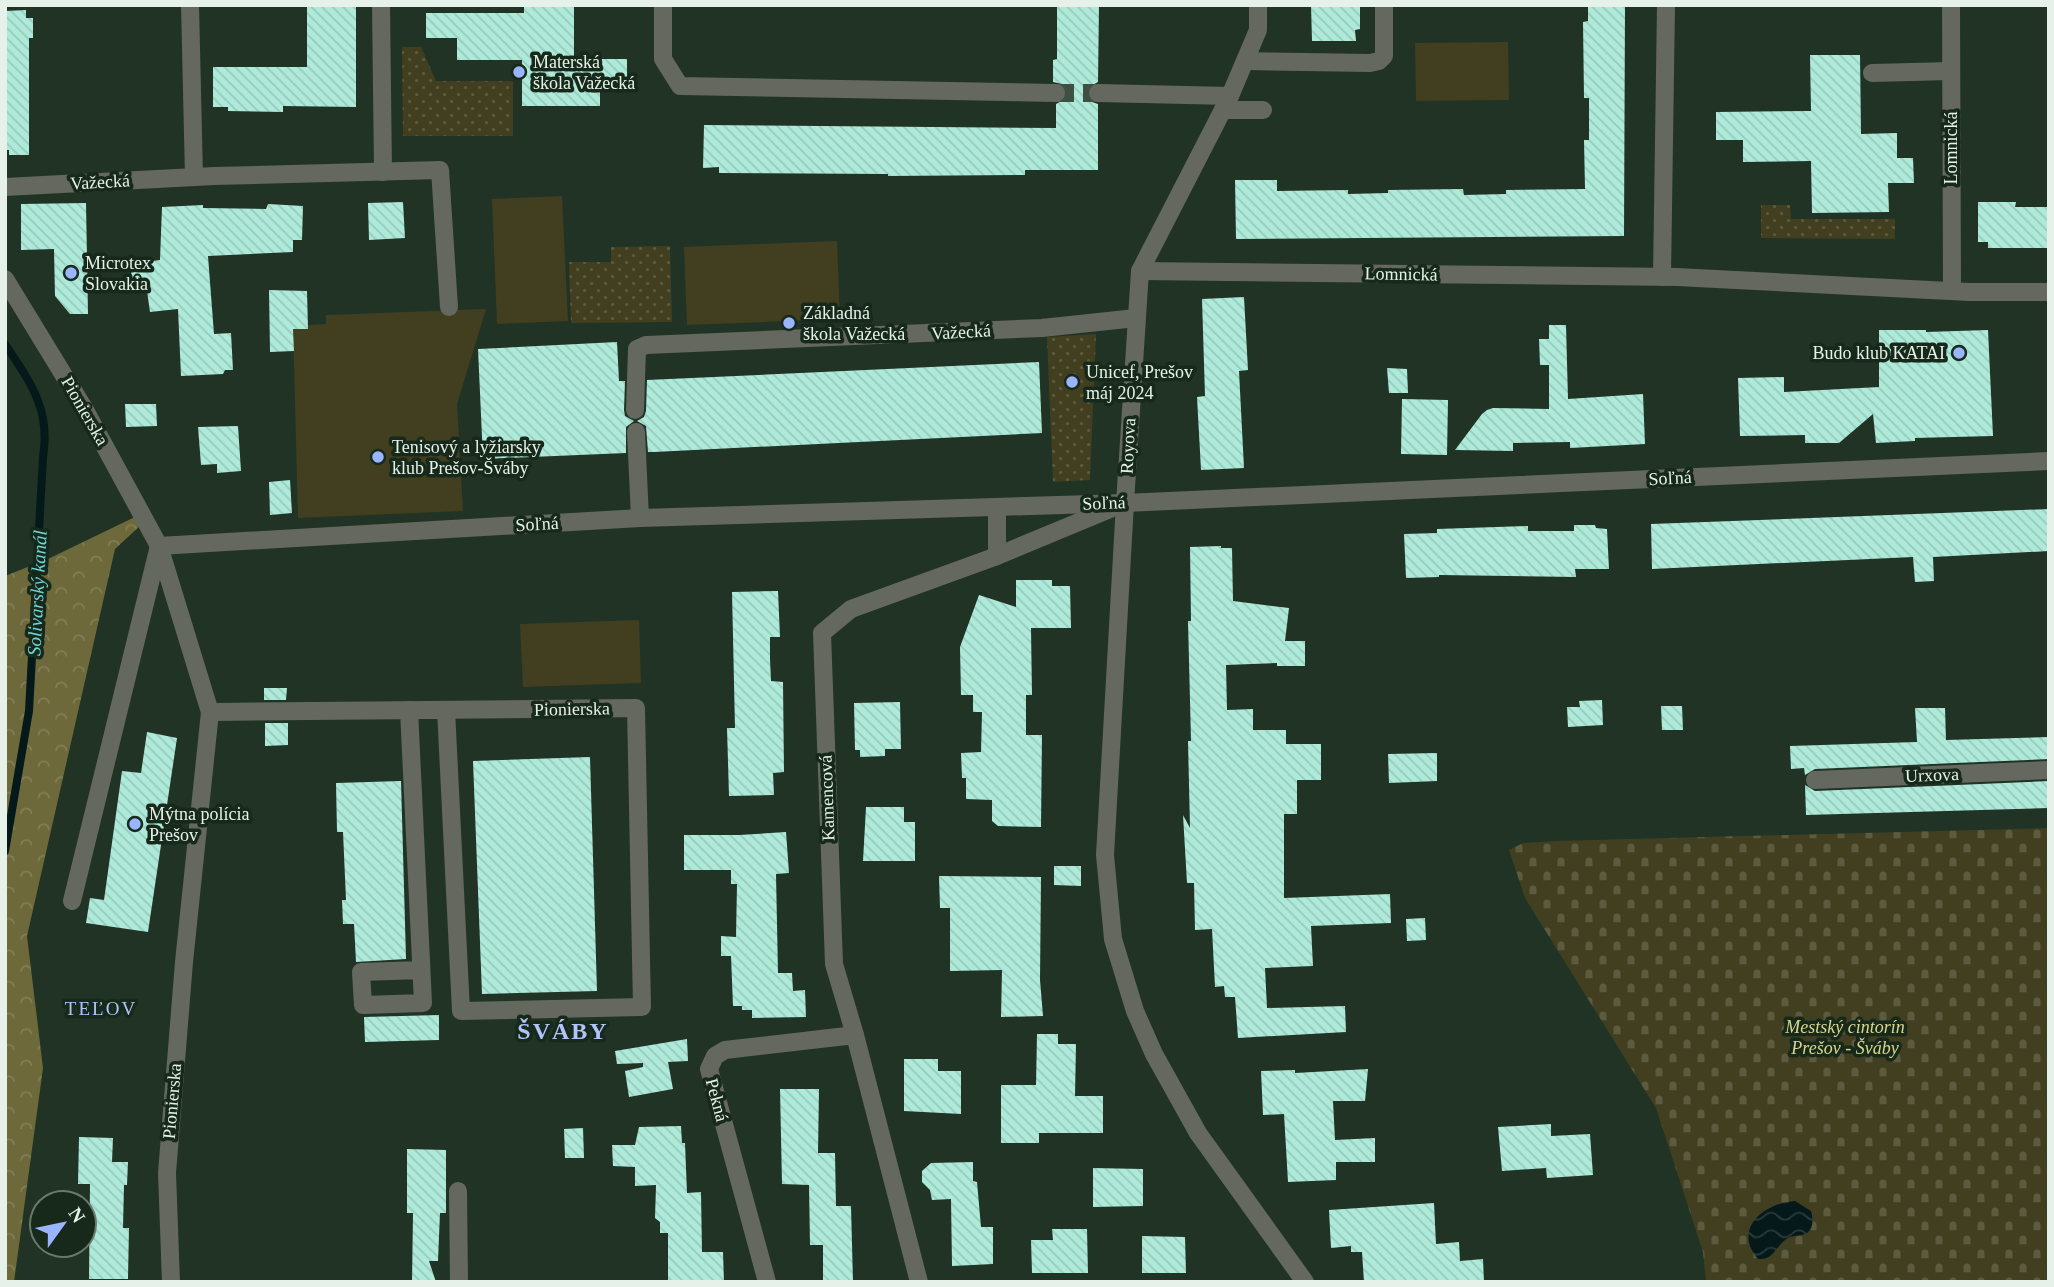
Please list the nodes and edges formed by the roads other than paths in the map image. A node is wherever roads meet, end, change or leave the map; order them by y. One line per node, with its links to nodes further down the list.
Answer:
1 (190, 5): 16 (street)
2 (381, 5): 15 (street)
3 (663, 5): 11 (street)
4 (1258, 5): 8 (street, Royova)
5 (1384, 5): 8 (street)
6 (1666, 5): 19 (street)
7 (1951, 5): 9 (street, Lomnická)
8 (1245, 61): 13 (street, Royova)
9 (1951, 71): 10 (street); 21 (street, Lomnická)
10 (1872, 73)
11 (1056, 93)
12 (1098, 93): 13 (street)
13 (1227, 103): 14 (street); 18 (street, Royova)
14 (1263, 110)
15 (383, 172): 16 (street, Važecká); 23 (street, Važecká)
16 (194, 177): 17 (street, Važecká)
17 (5, 187)
18 (1140, 271): 19 (street, Lomnická); 24 (street, Royova)
19 (1662, 277): 21 (street, Lomnická)
20 (5, 279): 31 (street, Pionierska)
21 (1952, 291): 22 (street, Lomnická)
22 (2049, 292)
23 (449, 307)
24 (1136, 318): 25 (street, Važecká); 28 (street, Royova)
25 (635, 410)
26 (636, 432): 30 (street)
27 (2049, 461): 28 (street, Soľná)
28 (1125, 503): 29 (street, Soľná); 32 (street, Kamencová); 46 (street, Royova)
29 (997, 507): 30 (street, Soľná); 32 (street)
30 (640, 518): 31 (street, Soľná)
31 (159, 546): 35 (street, Pionierska); 38 (street)
32 (998, 556): 40 (street, Kamencová)
33 (409, 710): 34 (street, Pionierska); 35 (street, Pionierska); 39 (street)
34 (446, 710): 34 (street, Pionierska)
35 (210, 712): 42 (street, Pionierska)
36 (2049, 770): 37 (street, Urxova)
37 (1815, 780)
38 (72, 901)
39 (421, 970)
40 (855, 1035): 44 (street, Pekná); 45 (street, Kamencová)
41 (458, 1191): 43 (street)
42 (170, 1282)
43 (459, 1282)
44 (767, 1282)
45 (919, 1282)
46 (1305, 1282)

